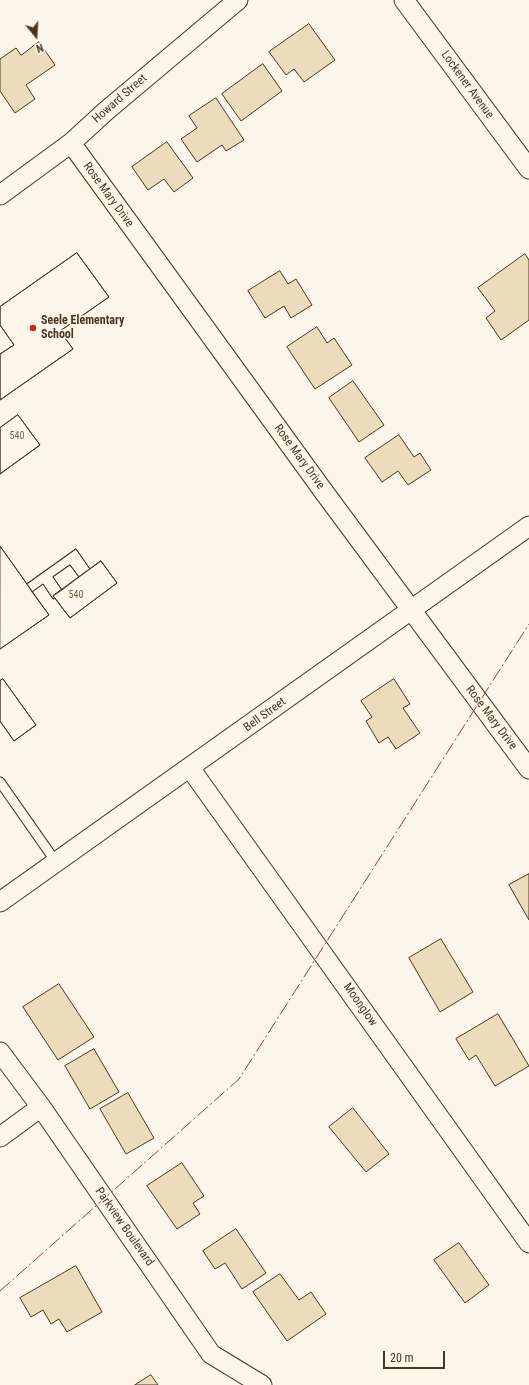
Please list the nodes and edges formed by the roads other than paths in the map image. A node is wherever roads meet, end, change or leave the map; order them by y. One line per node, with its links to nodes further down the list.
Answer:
1 (238, 0): 3 (street, Howard Street)
2 (404, 0): 4 (street, Lockener Avenue)
3 (71, 143): 5 (street, Howard Street); 7 (street, Rose Mary Drive)
4 (529, 169)
5 (0, 195)
6 (529, 526): 7 (street, Bell Street)
7 (411, 610): 8 (street, Bell Street); 9 (street, Rose Mary Drive)
8 (190, 768): 11 (street, Bell Street); 16 (street, Moonglow)
9 (529, 769)
10 (0, 782): 11 (lane)
11 (56, 862): 12 (street, Bell Street)
12 (0, 902)
13 (0, 1052): 14 (street, Parkview Boulevard)
14 (40, 1107): 15 (street); 17 (street, Parkview Boulevard)
15 (0, 1137)
16 (529, 1243)
17 (262, 1385)

